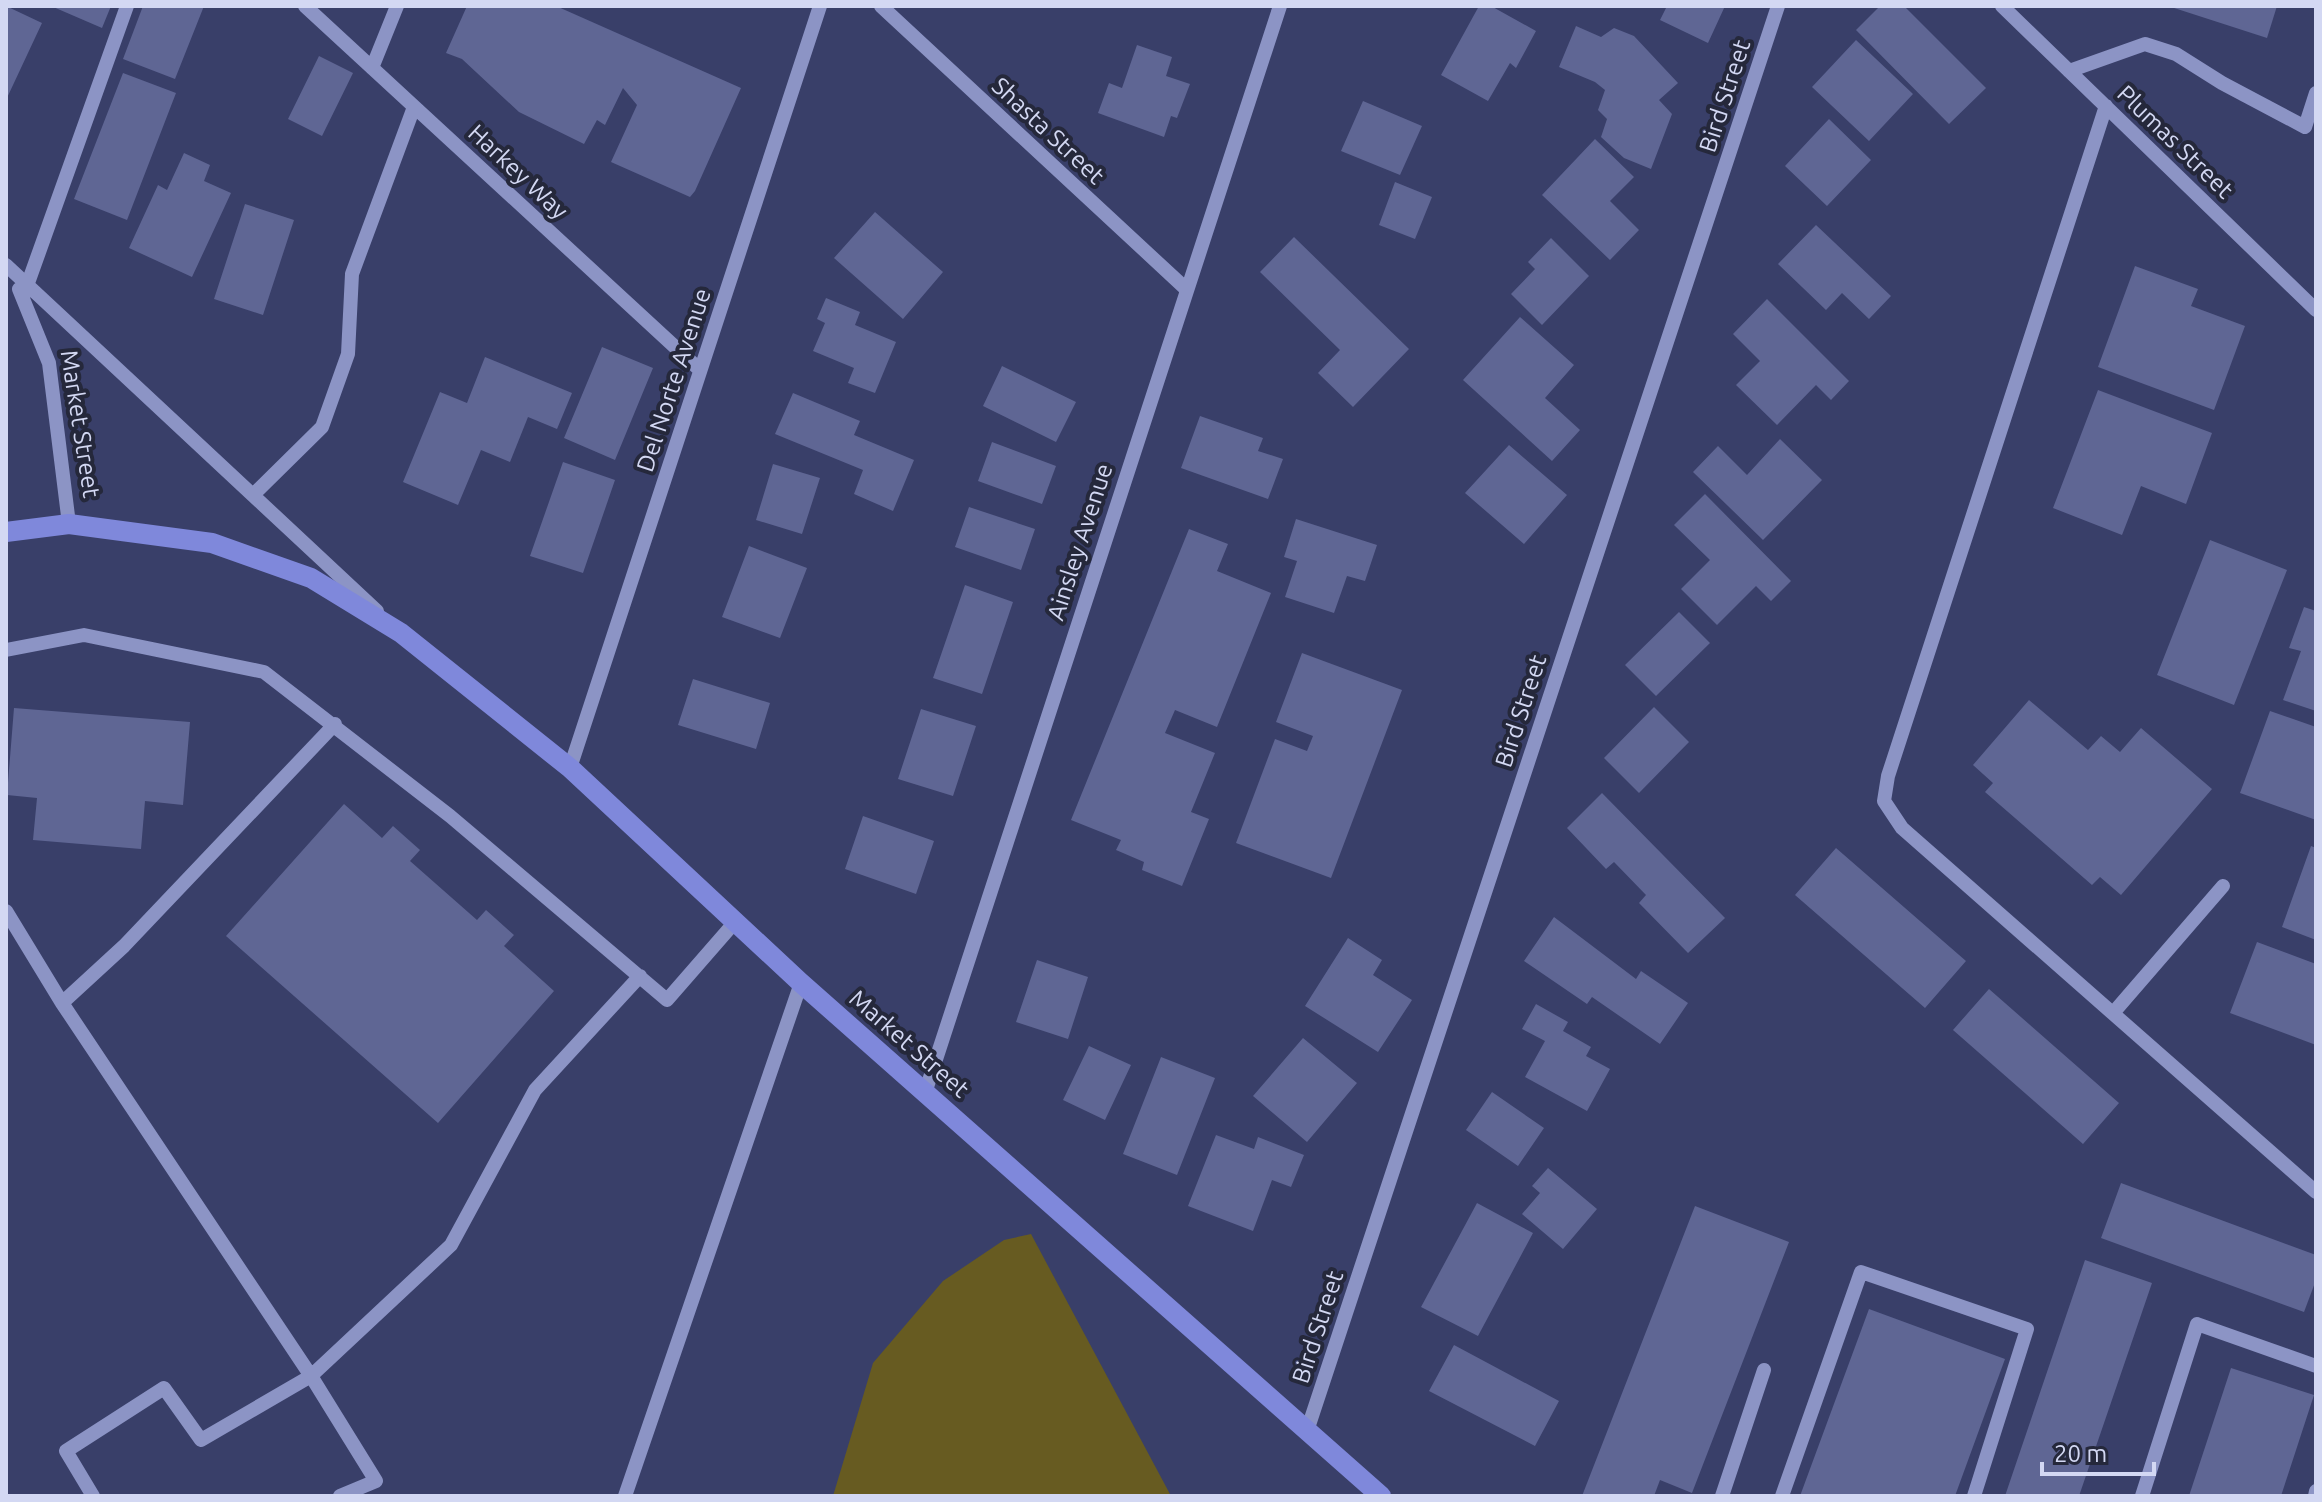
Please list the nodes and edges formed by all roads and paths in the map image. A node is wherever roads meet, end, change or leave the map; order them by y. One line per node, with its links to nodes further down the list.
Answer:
1 (127, 6): 17 (street)
2 (305, 6): 9 (street, Harkey Way)
3 (397, 6): 9 (street)
4 (820, 6): 19 (street, Del Norte Avenue)
5 (881, 6): 16 (street, Shasta Street)
6 (1280, 6): 16 (street, Ainsley Avenue)
7 (1778, 6): 39 (street, Bird Street)
8 (2002, 6): 10 (street, Plumas Street)
9 (372, 68): 13 (street, Harkey Way)
10 (2069, 71): 11 (street); 12 (street, Plumas Street)
11 (2316, 93)
12 (2106, 106): 18 (street, Plumas Street); 33 (street)
13 (414, 107): 19 (street, Harkey Way); 20 (street)
14 (6, 265): 17 (street, Market Street)
15 (6, 274): 17 (street, Market Street)
16 (1185, 288): 34 (street, Ainsley Avenue)
17 (25, 291): 20 (street, Market Street); 21 (street, Market Street)
18 (2316, 310)
19 (700, 370): 26 (street, Del Norte Avenue)
20 (253, 495): 23 (street, Market Street)
21 (69, 524): 22 (main road); 23 (main road, Market Street)
22 (6, 532)
23 (401, 633): 26 (main road, Market Street)
24 (6, 650): 25 (street)
25 (335, 724): 30 (street); 32 (street)
26 (570, 768): 29 (main road, Market Street)
27 (2223, 886): 33 (street)
28 (6, 911): 32 (street)
29 (735, 922): 30 (street); 31 (main road, Market Street)
30 (640, 976): 38 (street)
31 (801, 983): 34 (main road, Market Street); 42 (street)
32 (62, 1003): 38 (street)
33 (2114, 1012): 35 (street)
34 (925, 1093): 39 (main road, Market Street)
35 (2316, 1192)
36 (2316, 1366): 47 (street)
37 (1764, 1370): 44 (street)
38 (311, 1376): 40 (street); 41 (street)
39 (1307, 1431): 43 (main road, Market Street)
40 (93, 1496)
41 (340, 1496)
42 (625, 1496)
43 (1381, 1496)
44 (1722, 1496)
45 (1782, 1496): 46 (street)
46 (1974, 1496)
47 (2142, 1496)

